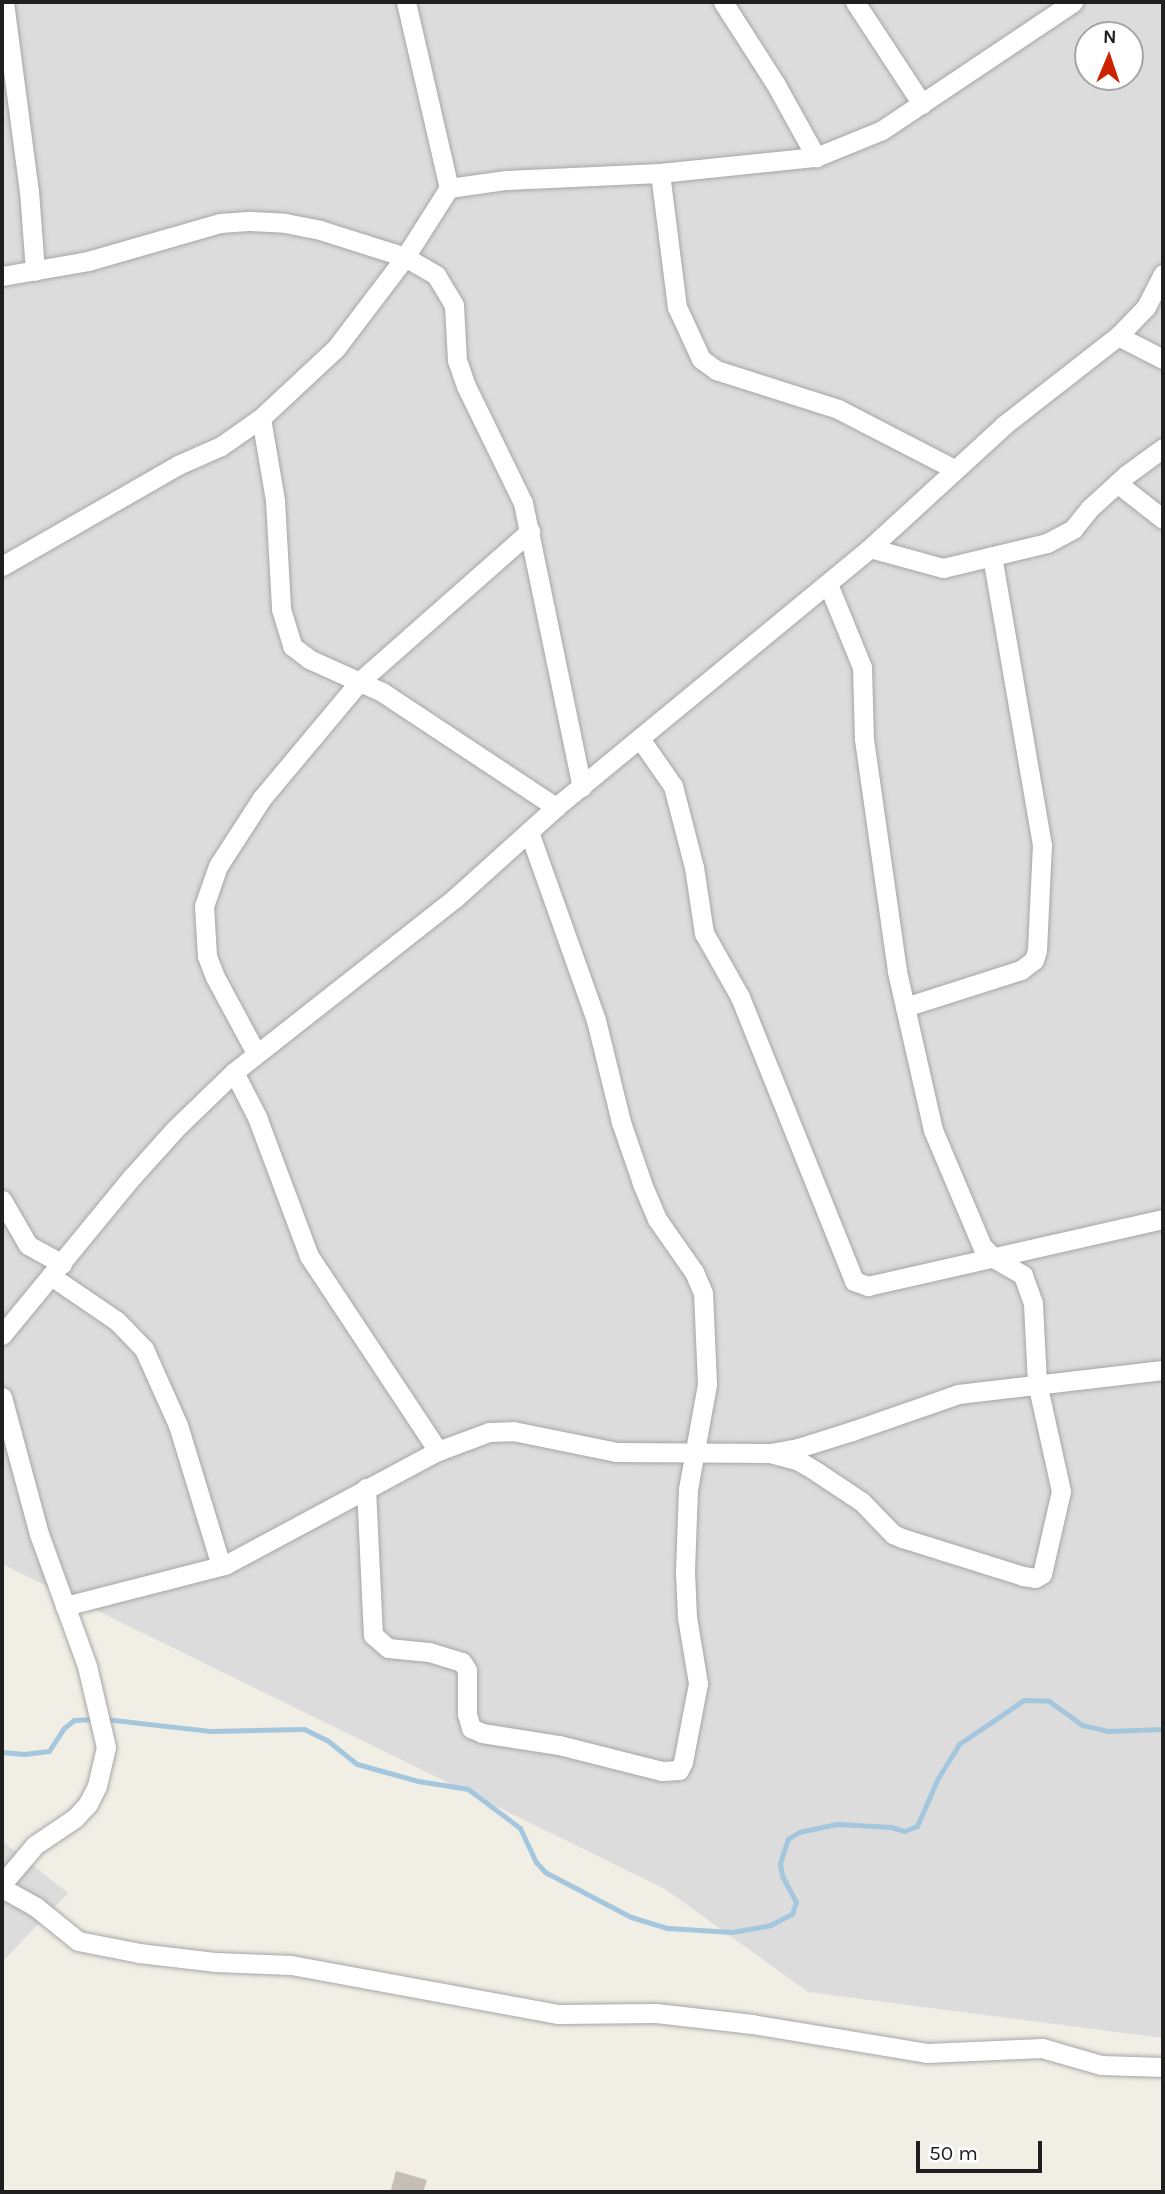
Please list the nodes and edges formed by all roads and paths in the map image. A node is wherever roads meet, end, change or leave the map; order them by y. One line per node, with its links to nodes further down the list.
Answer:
1 (4, 2): 11 (street)
2 (406, 2): 9 (street)
3 (723, 2): 7 (street)
4 (855, 2): 6 (street)
5 (1073, 2): 6 (street)
6 (922, 104): 7 (street)
7 (816, 157): 8 (street)
8 (660, 173): 9 (street); 18 (street)
9 (449, 188): 10 (street)
10 (405, 257): 11 (street); 16 (street); 21 (street)
11 (35, 271): 13 (street)
12 (1163, 274): 14 (street)
13 (2, 276)
14 (1118, 337): 15 (street); 18 (street)
15 (1163, 359)
16 (261, 418): 24 (street); 26 (street)
17 (1163, 448): 19 (street)
18 (954, 469): 22 (street)
19 (1117, 484): 20 (street); 23 (street)
20 (1163, 519)
21 (530, 531): 26 (street); 28 (street)
22 (870, 548): 23 (street); 25 (street)
23 (992, 556): 31 (street)
24 (2, 566)
25 (828, 584): 27 (street); 31 (street)
26 (360, 681): 29 (street); 32 (street)
27 (641, 740): 28 (street); 36 (street)
28 (582, 787): 29 (street)
29 (556, 807): 30 (street)
30 (529, 832): 32 (street); 44 (street)
31 (905, 1007): 36 (street)
32 (256, 1053): 33 (street)
33 (234, 1072): 37 (street); 42 (street)
34 (2, 1200): 37 (street)
35 (1163, 1219): 36 (street)
36 (994, 1258): 40 (street)
37 (57, 1270): 38 (street); 46 (street)
38 (2, 1335)
39 (1163, 1370): 40 (street)
40 (1037, 1383): 43 (street); 43 (street)
41 (2, 1397): 47 (street)
42 (438, 1451): 44 (street); 45 (street)
43 (770, 1452): 44 (street)
44 (693, 1454): 45 (street)
45 (366, 1488): 46 (street)
46 (221, 1566): 47 (street)
47 (65, 1605): 48 (street)
48 (2, 1886): 49 (street)
49 (1163, 2067)

